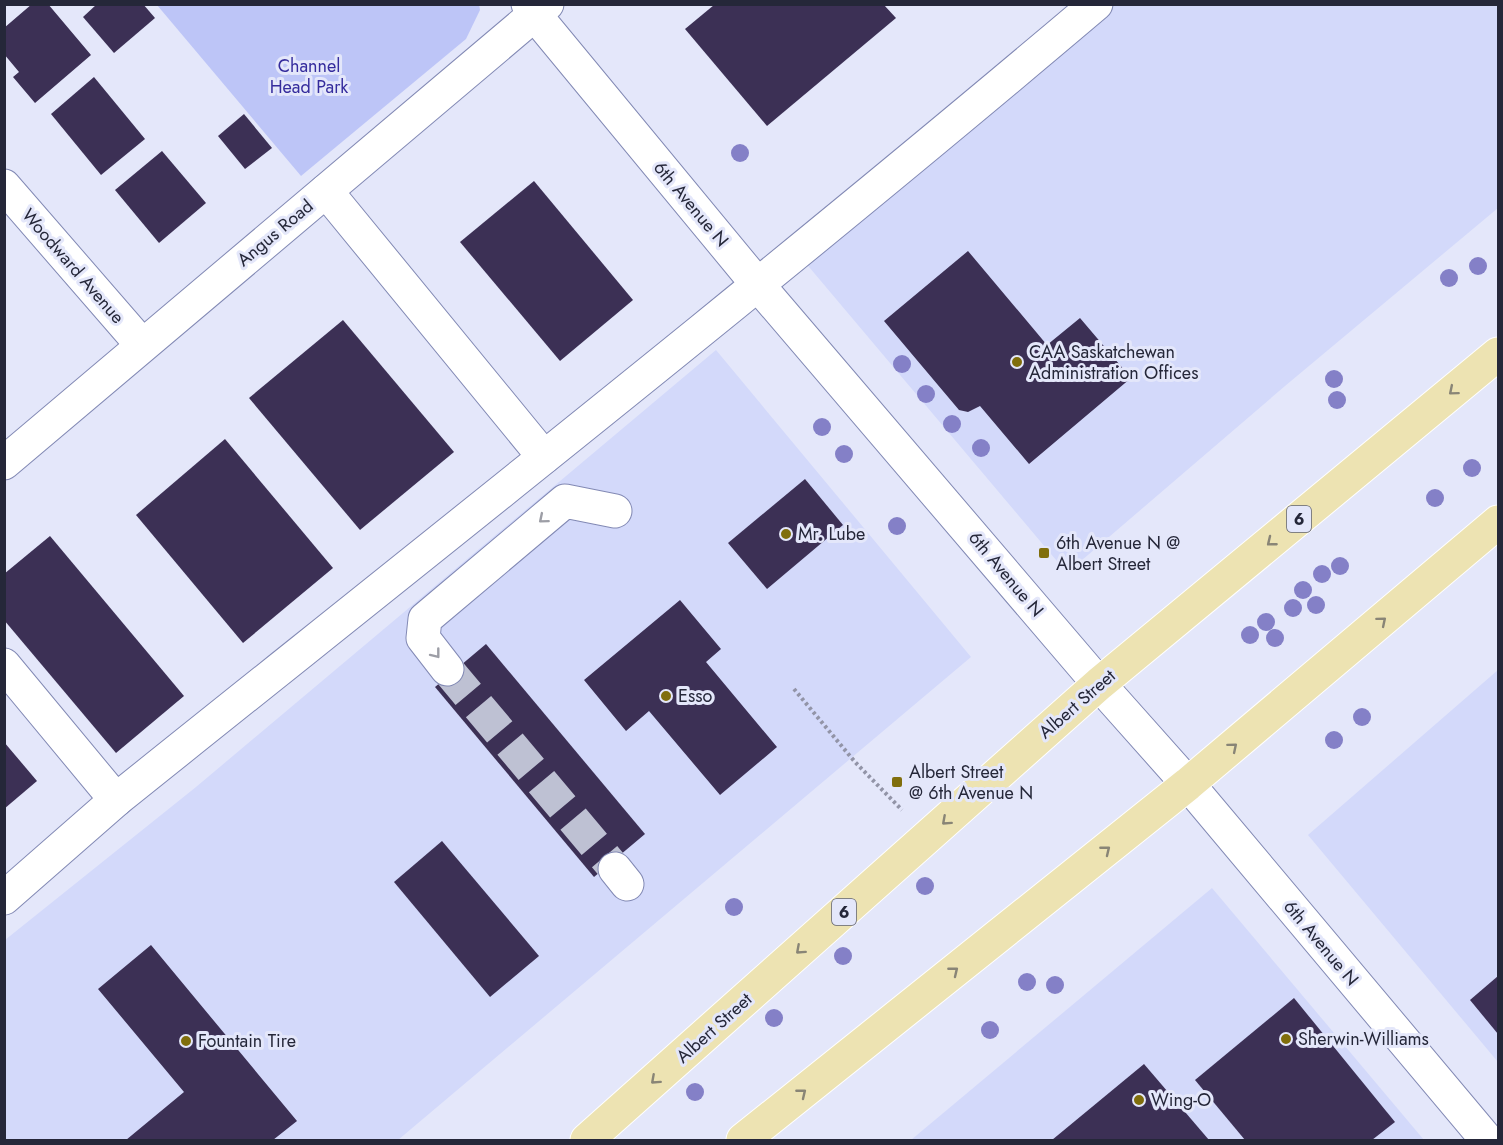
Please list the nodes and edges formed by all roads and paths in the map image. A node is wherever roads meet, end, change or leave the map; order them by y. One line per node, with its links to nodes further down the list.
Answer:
1 (1096, 4): 5 (street)
2 (536, 8): 4 (street, Angus Road); 5 (street, 6th Avenue N)
3 (4, 186): 6 (street, Woodward Avenue)
4 (326, 191): 6 (street, Angus Road); 8 (street)
5 (758, 285): 8 (street); 14 (street, 6th Avenue N)
6 (142, 345): 9 (street, Angus Road)
7 (1498, 354): 14 (main road, Albert Street / 6, one-way to 14)
8 (544, 457): 17 (street)
9 (4, 463)
10 (615, 512): 13 (street, one-way to 13)
11 (1498, 522): 16 (main road, one-way to 11)
12 (4, 665): 17 (street)
13 (447, 669)
14 (1099, 684): 16 (street, 6th Avenue N); 18 (main road, Albert Street / 6, one-way to 18)
15 (794, 689): 18 (path)
16 (1188, 784): 21 (main road, one-way to 16); 22 (street, 6th Avenue N)
17 (116, 800): 19 (street)
18 (927, 837): 20 (main road, Albert Street / 6, one-way to 20)
19 (4, 898)
20 (586, 1140)
21 (743, 1140)
22 (1487, 1140)

